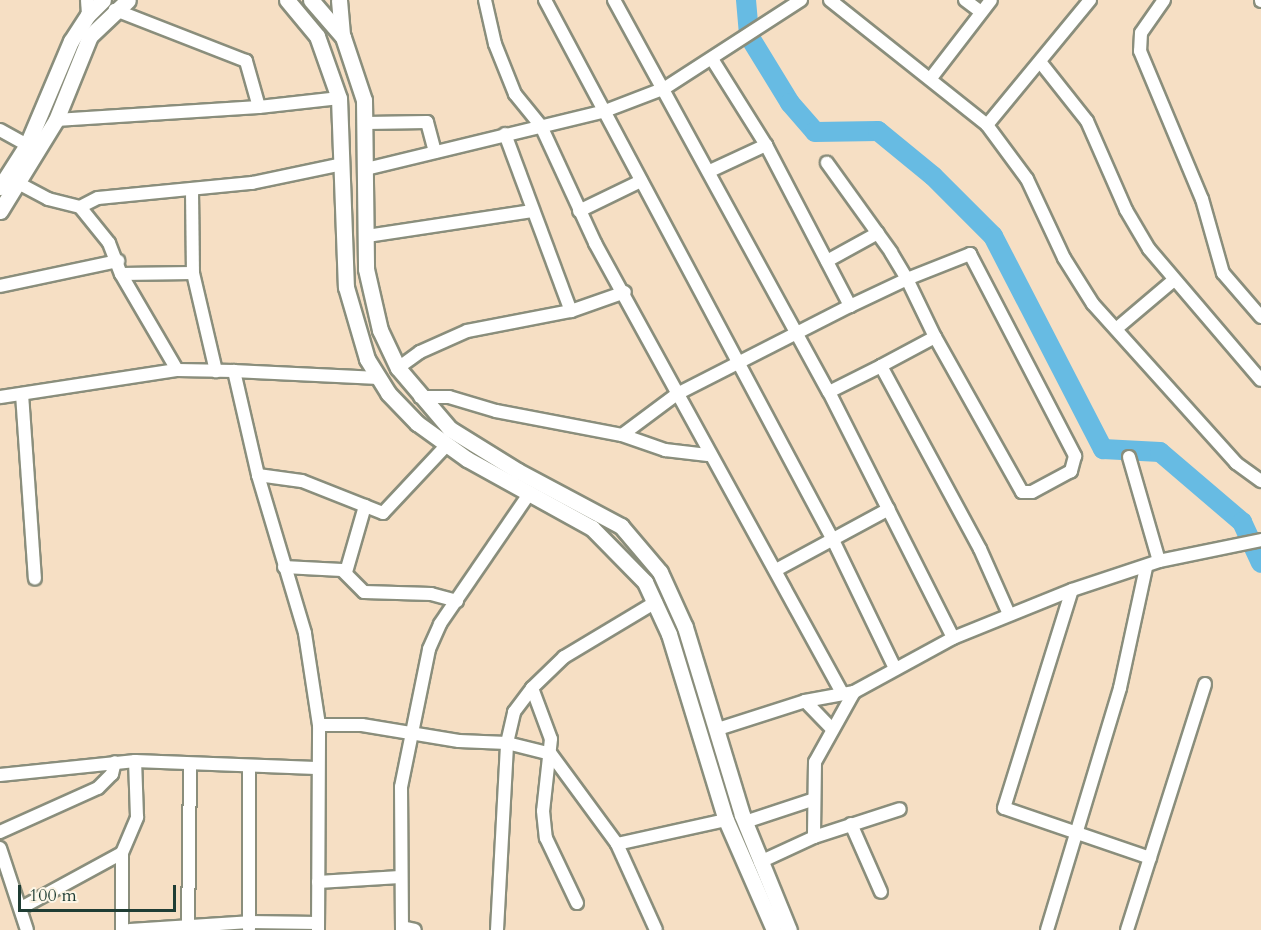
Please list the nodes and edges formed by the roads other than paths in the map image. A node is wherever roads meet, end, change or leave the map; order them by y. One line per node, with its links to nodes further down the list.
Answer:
1 (128, 0): 14 (main road)
2 (287, 0): 13 (main road)
3 (339, 0): 17 (main road)
4 (485, 0): 28 (street)
5 (546, 0): 24 (street)
6 (614, 0): 21 (street)
7 (801, 0): 18 (street)
8 (830, 0): 20 (street)
9 (965, 0): 16 (street)
10 (991, 0): 16 (street)
11 (1090, 0): 19 (street)
12 (1164, 0): 58 (street)
13 (311, 3): 17 (main road); 22 (main road)
14 (109, 5): 15 (main road); 23 (street); 25 (main road)
15 (87, 8): 31 (main road)
16 (981, 12): 20 (street)
17 (343, 37): 26 (main road)
18 (712, 59): 21 (street); 32 (street)
19 (1041, 63): 27 (street); 53 (street)
20 (931, 78): 27 (street)
21 (665, 88): 24 (street); 37 (street)
22 (339, 98): 23 (street); 35 (main road)
23 (259, 107): 25 (street)
24 (605, 111): 28 (street); 38 (street)
25 (56, 120): 39 (main road)
26 (366, 123): 33 (street); 36 (main road)
27 (987, 125): 59 (street)
28 (541, 126): 30 (street); 45 (street)
29 (0, 130): 31 (street)
30 (505, 134): 33 (street); 44 (street)
31 (27, 145): 40 (main road)
32 (766, 145): 37 (street); 49 (street)
33 (435, 152): 36 (street)
34 (827, 163): 46 (street)
35 (342, 164): 41 (street); 68 (main road)
36 (366, 169): 47 (main road)
37 (710, 171): 60 (street)
38 (641, 181): 45 (street); 62 (street)
39 (20, 184): 42 (street); 43 (main road)
40 (0, 187)
41 (192, 189): 42 (street); 50 (street)
42 (80, 207): 48 (street)
43 (0, 211)
44 (532, 211): 47 (street); 57 (street)
45 (579, 211): 55 (street)
46 (878, 233): 49 (street); 52 (street)
47 (367, 236): 64 (main road)
48 (118, 261): 51 (street); 54 (street)
49 (827, 261): 56 (street)
50 (194, 273): 51 (street); 66 (street)
51 (121, 274): 65 (street)
52 (907, 279): 56 (street); 61 (street); 61 (street)
53 (1174, 280): 59 (street); 69 (street)
54 (0, 286)
55 (625, 292): 57 (street); 72 (street)
56 (850, 306): 60 (street)
57 (571, 311): 64 (street)
58 (1261, 317)
59 (1116, 329): 80 (street)
60 (797, 335): 62 (street); 70 (street)
61 (935, 337): 63 (street)
62 (738, 363): 72 (street); 84 (street)
63 (881, 366): 70 (street); 95 (street)
64 (398, 368): 74 (main road)
65 (177, 370): 66 (street); 71 (street)
66 (216, 371): 67 (street)
67 (234, 371): 68 (street); 79 (street)
68 (378, 378): 76 (main road)
69 (1261, 380)
70 (829, 392): 83 (street)
71 (22, 394): 73 (street); 91 (street)
72 (677, 394): 75 (street); 77 (street)
73 (0, 397)
74 (420, 398): 75 (street); 105 (main road)
75 (622, 435): 77 (street)
76 (446, 446): 81 (main road); 82 (street)
77 (708, 455): 89 (street)
78 (1129, 457): 86 (street)
79 (258, 475): 82 (street); 87 (street)
80 (1261, 481)
81 (529, 494): 93 (street); 94 (main road)
82 (365, 506): 90 (street)
83 (889, 509): 84 (street); 96 (street)
84 (833, 540): 89 (street); 97 (street)
85 (1261, 540): 86 (street)
86 (1159, 561): 88 (street)
87 (284, 567): 90 (street); 103 (street)
88 (1146, 568): 92 (street); 121 (street)
89 (776, 570): 100 (street)
90 (346, 572): 93 (street)
91 (35, 579)
92 (1072, 590): 95 (street); 121 (street)
93 (457, 602): 106 (street)
94 (656, 602): 99 (street); 117 (main road)
95 (1010, 614): 96 (street)
96 (953, 638): 97 (street)
97 (895, 668): 101 (street)
98 (1205, 684): 126 (street)
99 (532, 688): 107 (street); 108 (street)
100 (841, 691): 101 (street); 102 (street)
101 (854, 692): 104 (street)
102 (805, 701): 104 (street); 105 (street)
103 (319, 725): 106 (street); 113 (street)
104 (831, 728): 115 (street)
105 (718, 729): 118 (main road)
106 (410, 732): 107 (street); 128 (street)
107 (507, 743): 108 (street); 141 (street)
108 (551, 754): 123 (street); 131 (street)
109 (135, 761): 110 (street); 111 (street); 125 (street)
110 (115, 762): 114 (street); 120 (street)
111 (190, 765): 112 (street); 135 (street)
112 (249, 766): 113 (street); 133 (street)
113 (316, 768): 129 (street)
114 (0, 775)
115 (812, 800): 118 (street); 122 (street)
116 (900, 808): 119 (street)
117 (726, 820): 123 (street); 143 (main road)
118 (745, 822): 127 (main road)
119 (851, 824): 122 (street); 130 (street)
120 (0, 832)
121 (1079, 832): 126 (street); 145 (street)
122 (814, 837): 127 (street)
123 (617, 844): 142 (street)
124 (0, 848): 132 (street)
125 (122, 853): 132 (street); 138 (street)
126 (1150, 858): 146 (street)
127 (760, 862): 144 (main road)
128 (400, 877): 129 (street); 136 (street)
129 (318, 882): 134 (street)
130 (881, 892)
131 (577, 903)
132 (21, 908): 137 (street)
133 (249, 926): 134 (street); 135 (street)
134 (318, 926)
135 (188, 928): 139 (street)
136 (402, 929): 140 (street)
137 (27, 930)
138 (122, 930)
139 (130, 930)
140 (415, 930)
141 (497, 930)
142 (656, 930)
143 (774, 930)
144 (789, 930)
145 (1047, 930)
146 (1127, 930)

